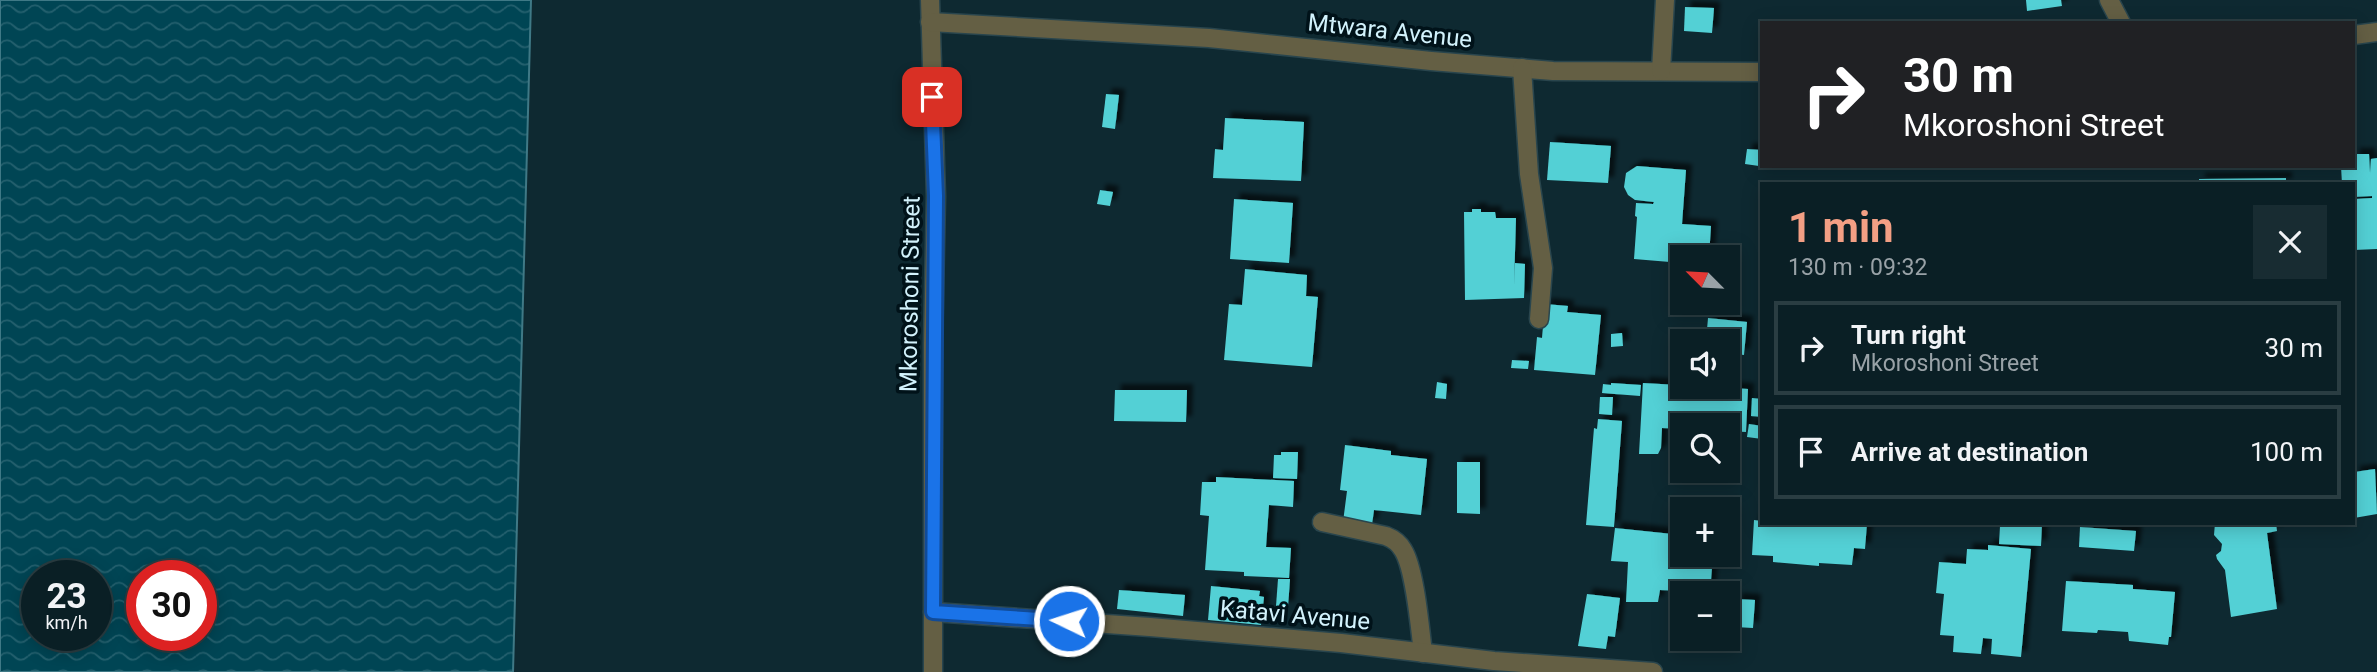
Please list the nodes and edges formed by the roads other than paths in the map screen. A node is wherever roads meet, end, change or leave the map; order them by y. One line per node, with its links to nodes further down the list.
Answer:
1 (930, 0): 5 (street, Mkoroshoni Street)
2 (1665, 0): 9 (street)
3 (2109, 0): 4 (street)
4 (2120, 21)
5 (930, 22): 8 (street, Mtwara Avenue); 13 (street, Mkoroshoni Street)
6 (2377, 32): 7 (street)
7 (2355, 35)
8 (1522, 68): 9 (street, Mtwara Avenue); 11 (street)
9 (1661, 71): 10 (street, Mtwara Avenue)
10 (1760, 72)
11 (1539, 319)
12 (1322, 522): 14 (street)
13 (933, 612): 14 (street, Katavi Avenue); 15 (street, Mkoroshoni Street)
14 (1423, 653): 16 (street, Katavi Avenue)
15 (933, 672)
16 (1653, 672)

